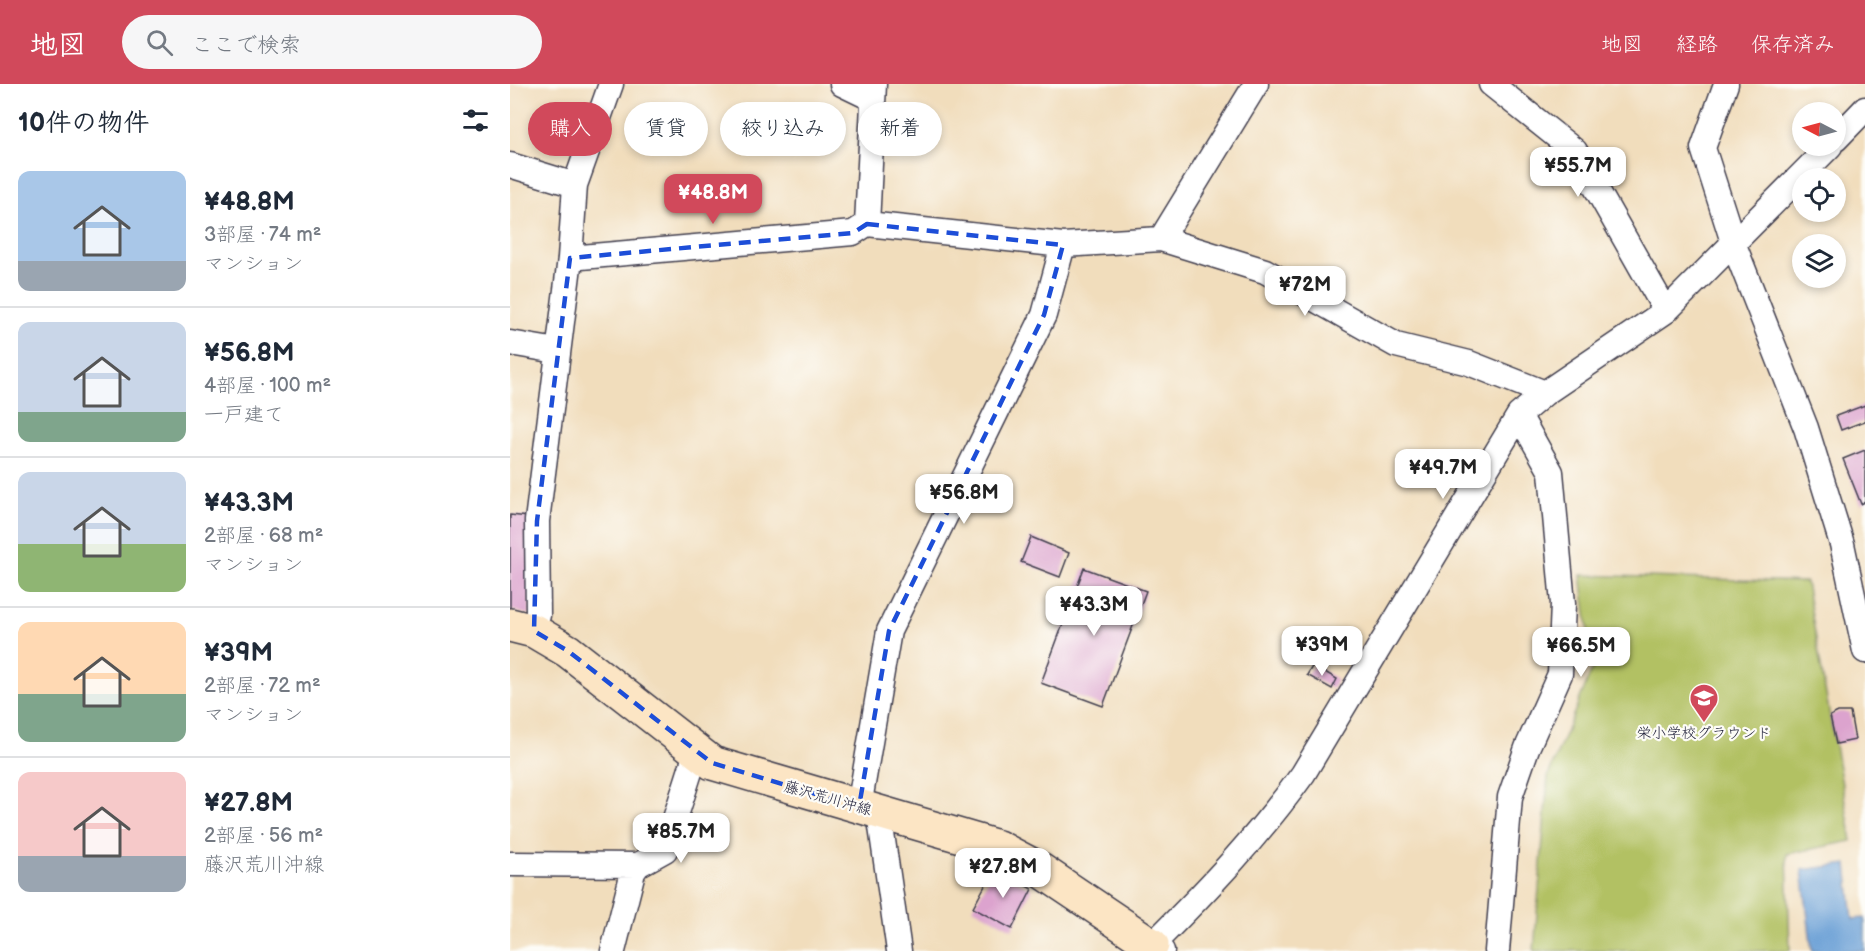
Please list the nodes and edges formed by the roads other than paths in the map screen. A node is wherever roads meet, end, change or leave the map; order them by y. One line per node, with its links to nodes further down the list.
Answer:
1 (611, 84): 11 (street)
2 (842, 84): 6 (street)
3 (1256, 84): 13 (street)
4 (1491, 84): 17 (street)
5 (1726, 84): 15 (street)
6 (873, 91): 12 (street)
7 (1865, 109): 8 (street)
8 (1846, 129)
9 (1820, 156): 15 (street)
10 (510, 165): 11 (street)
11 (575, 185): 16 (street)
12 (867, 224): 14 (street); 16 (street)
13 (1161, 239): 14 (street); 20 (street)
14 (1063, 245): 25 (street)
15 (1734, 245): 17 (street); 23 (street)
16 (570, 258): 19 (street)
17 (1666, 311): 20 (street)
18 (510, 343): 19 (street)
19 (557, 351): 22 (street)
20 (1545, 393): 21 (street)
21 (1520, 415): 28 (street); 31 (street)
22 (522, 628): 24 (main road, 藤沢荒川沖線)
23 (1865, 651)
24 (696, 753): 25 (main road, 藤沢荒川沖線); 27 (street)
25 (869, 810): 28 (main road, 藤沢荒川沖線); 30 (street)
26 (510, 864): 27 (street)
27 (638, 865): 29 (street)
28 (1153, 949)
29 (613, 951)
30 (899, 951)
31 (1497, 951)

